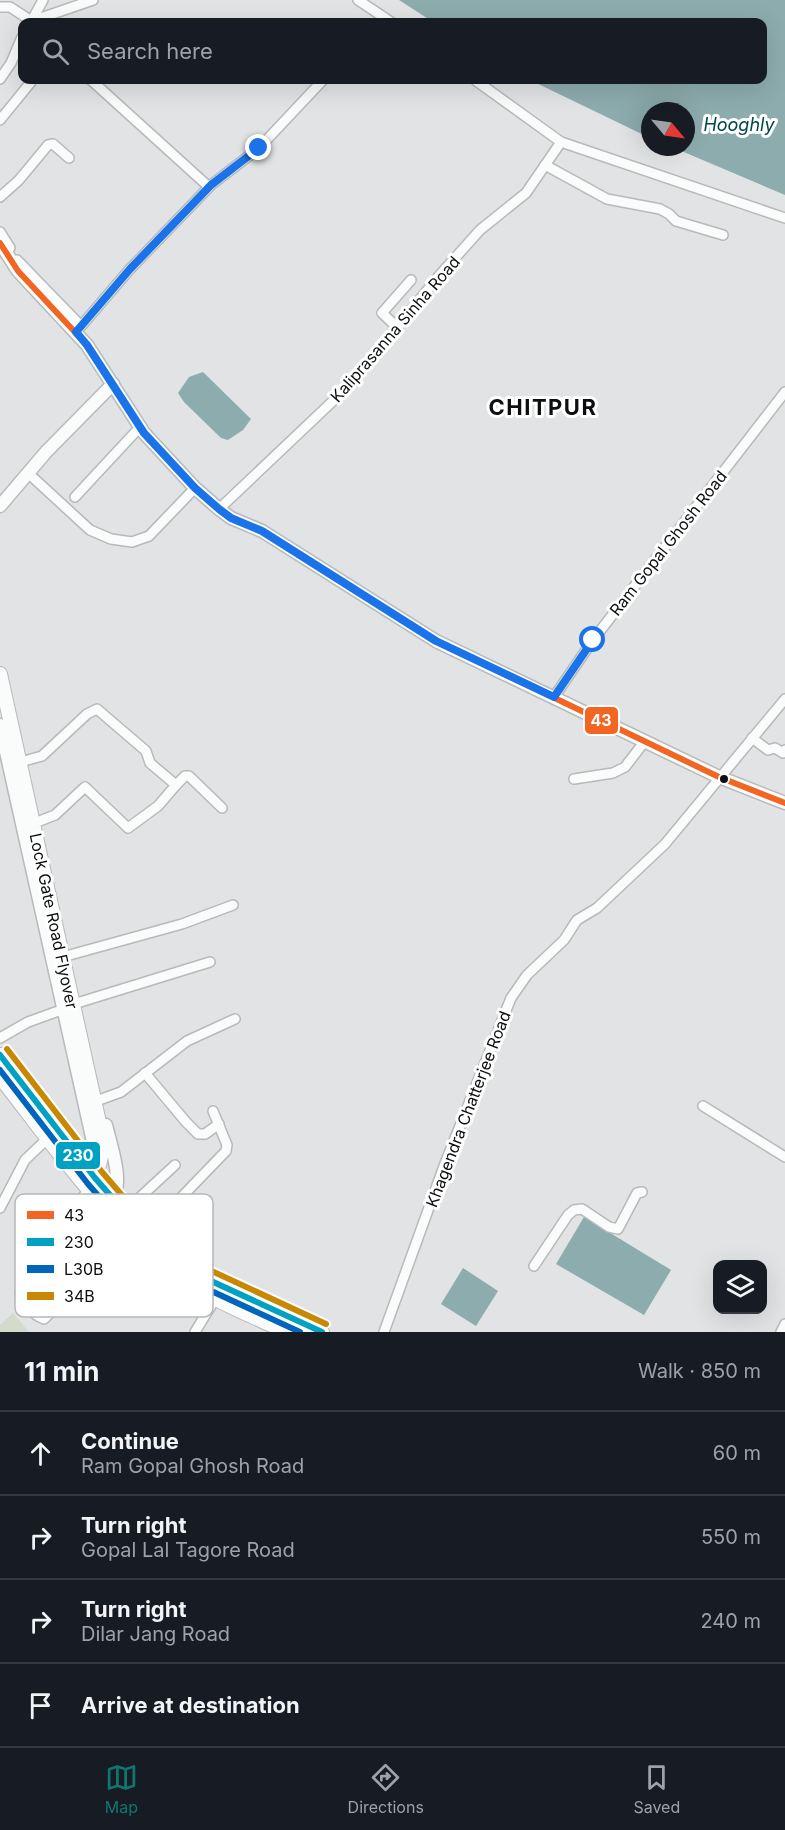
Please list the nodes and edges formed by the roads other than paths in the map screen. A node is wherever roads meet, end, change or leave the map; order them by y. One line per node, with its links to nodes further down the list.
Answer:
1 (43, 0): 7 (street)
2 (93, 0): 8 (street)
3 (358, 0): 9 (street)
4 (6, 3): 5 (street); 6 (street)
5 (0, 7)
6 (27, 18)
7 (34, 18)
8 (43, 18)
9 (378, 18)
10 (18, 46): 11 (street)
11 (0, 79)
12 (29, 84): 16 (street)
13 (95, 84): 20 (street)
14 (319, 84): 20 (street)
15 (481, 84): 17 (street)
16 (0, 120)
17 (561, 142): 19 (street, Kaliprasanna Sinha Road); 22 (street)
18 (69, 158): 21 (street)
19 (545, 165): 24 (street); 28 (street, Kaliprasanna Sinha Road)
20 (209, 187): 27 (street)
21 (0, 197)
22 (785, 218)
23 (0, 232): 27 (street)
24 (723, 235)
25 (0, 243): 27 (street)
26 (411, 280): 28 (street)
27 (78, 328): 29 (street)
28 (398, 328): 36 (street, Kaliprasanna Sinha Road)
29 (113, 384): 31 (street); 32 (street)
30 (785, 392): 38 (street, Ram Gopal Ghosh Road)
31 (140, 427): 33 (street); 34 (street)
32 (28, 473): 33 (street); 35 (street)
33 (195, 488): 36 (street)
34 (75, 497)
35 (0, 506)
36 (219, 509): 38 (street)
37 (1, 670): 44 (street); 68 (main road, Lock Gate Road Flyover)
38 (554, 697): 42 (street)
39 (785, 699): 41 (street, Khagendra Chatterjee Road)
40 (0, 725): 55 (street)
41 (752, 738): 43 (street); 45 (street, Khagendra Chatterjee Road)
42 (645, 741): 45 (street); 46 (street)
43 (785, 750)
44 (24, 761): 47 (street); 50 (street)
45 (719, 777): 48 (street); 86 (street, Khagendra Chatterjee Road)
46 (574, 779)
47 (176, 785): 49 (street); 50 (street)
48 (785, 804)
49 (222, 808)
50 (37, 822): 52 (street)
51 (233, 905): 52 (street)
52 (66, 956): 54 (street)
53 (210, 962): 54 (street)
54 (77, 1004): 61 (street)
55 (64, 1009): 57 (street); 68 (street)
56 (235, 1019): 59 (street)
57 (0, 1038)
58 (0, 1054): 68 (main road)
59 (145, 1073): 61 (street); 64 (street)
60 (0, 1077): 65 (main road)
61 (99, 1100): 72 (street)
62 (703, 1106): 66 (street)
63 (213, 1111): 64 (street)
64 (219, 1124): 74 (street)
65 (48, 1138): 68 (main road); 75 (street)
66 (785, 1157)
67 (176, 1165): 73 (street)
68 (94, 1179): 70 (street); 71 (main road)
69 (642, 1192): 76 (street)
70 (80, 1194)
71 (103, 1194)
72 (114, 1194)
73 (144, 1194)
74 (185, 1194)
75 (0, 1208)
76 (534, 1266)
77 (213, 1288): 79 (main road)
78 (213, 1290): 79 (main road)
79 (219, 1293): 80 (street); 84 (main road); 85 (main road)
80 (213, 1303)
81 (204, 1317): 83 (street)
82 (785, 1324): 87 (street)
83 (195, 1332)
84 (287, 1332)
85 (322, 1332)
86 (384, 1332)
87 (781, 1332)

